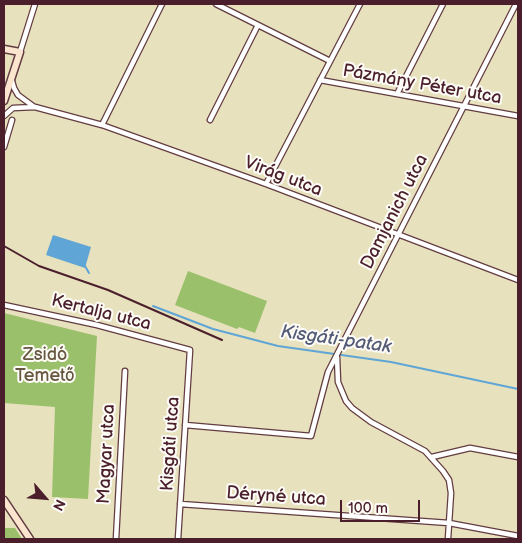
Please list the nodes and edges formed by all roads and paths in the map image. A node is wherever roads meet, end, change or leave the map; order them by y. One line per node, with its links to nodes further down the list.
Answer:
1 (35, 4): 9 (street)
2 (162, 4): 21 (street)
3 (216, 4): 7 (street)
4 (360, 4): 10 (street)
5 (443, 4): 13 (street)
6 (516, 4): 15 (street, Damjanich utca)
7 (258, 25): 10 (street); 20 (street)
8 (4, 48): 9 (street)
9 (20, 52): 11 (street)
10 (330, 61): 12 (street)
11 (11, 78): 14 (street); 16 (street, Virág utca)
12 (320, 80): 13 (street, Pázmány Péter utca); 23 (street)
13 (397, 94): 15 (street, Pázmány Péter utca)
14 (4, 101)
15 (464, 106): 18 (street, Pázmány Péter utca); 24 (street, Damjanich utca)
16 (35, 107): 17 (street, Virág utca); 21 (street, Virág utca)
17 (4, 116)
18 (518, 116)
19 (12, 120): 22 (street)
20 (210, 120)
21 (102, 125): 23 (street, Virág utca)
22 (4, 147)
23 (266, 184): 24 (street, Virág utca)
24 (399, 236): 25 (street, Virág utca); 28 (street, Damjanich utca)
25 (518, 280)
26 (4, 305): 27 (street, Kertalja utca)
27 (190, 350): 32 (street, Kisgáti utca)
28 (339, 354): 30 (street, Damjanich utca); 31 (street)
29 (125, 371): 40 (street, Magyar utca)
30 (325, 382): 31 (street); 32 (street, Damjanich utca)
31 (338, 382): 33 (street)
32 (185, 424): 36 (street, Kisgáti utca)
33 (432, 457): 34 (street); 37 (street)
34 (518, 457)
35 (4, 500): 39 (street)
36 (180, 504): 37 (street, Déryné utca); 41 (street, Kisgáti utca)
37 (449, 523): 38 (street, Déryné utca); 42 (street)
38 (518, 536)
39 (30, 539)
40 (116, 539)
41 (178, 539)
42 (448, 539)

